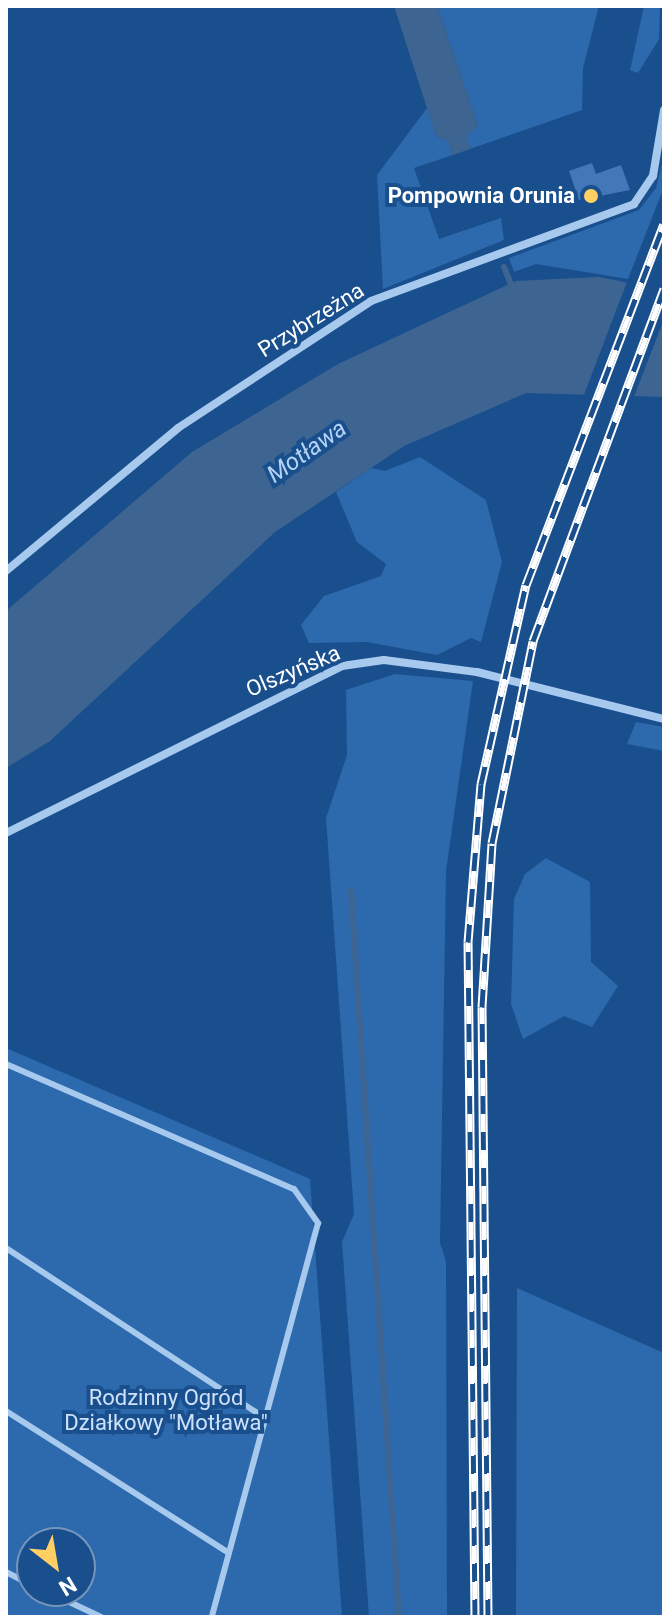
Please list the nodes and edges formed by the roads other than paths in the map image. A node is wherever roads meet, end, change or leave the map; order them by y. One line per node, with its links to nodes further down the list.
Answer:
1 (664, 110): 2 (street, Przybrzeżna)
2 (6, 571)
3 (664, 719): 4 (street, Olszyńska)
4 (6, 833)
5 (6, 1064): 8 (lane)
6 (6, 1248): 8 (lane)
7 (6, 1411): 9 (lane)
8 (266, 1419): 9 (lane)
9 (229, 1553): 12 (lane)
10 (80, 1607): 11 (lane)
11 (101, 1617)
12 (212, 1617)

